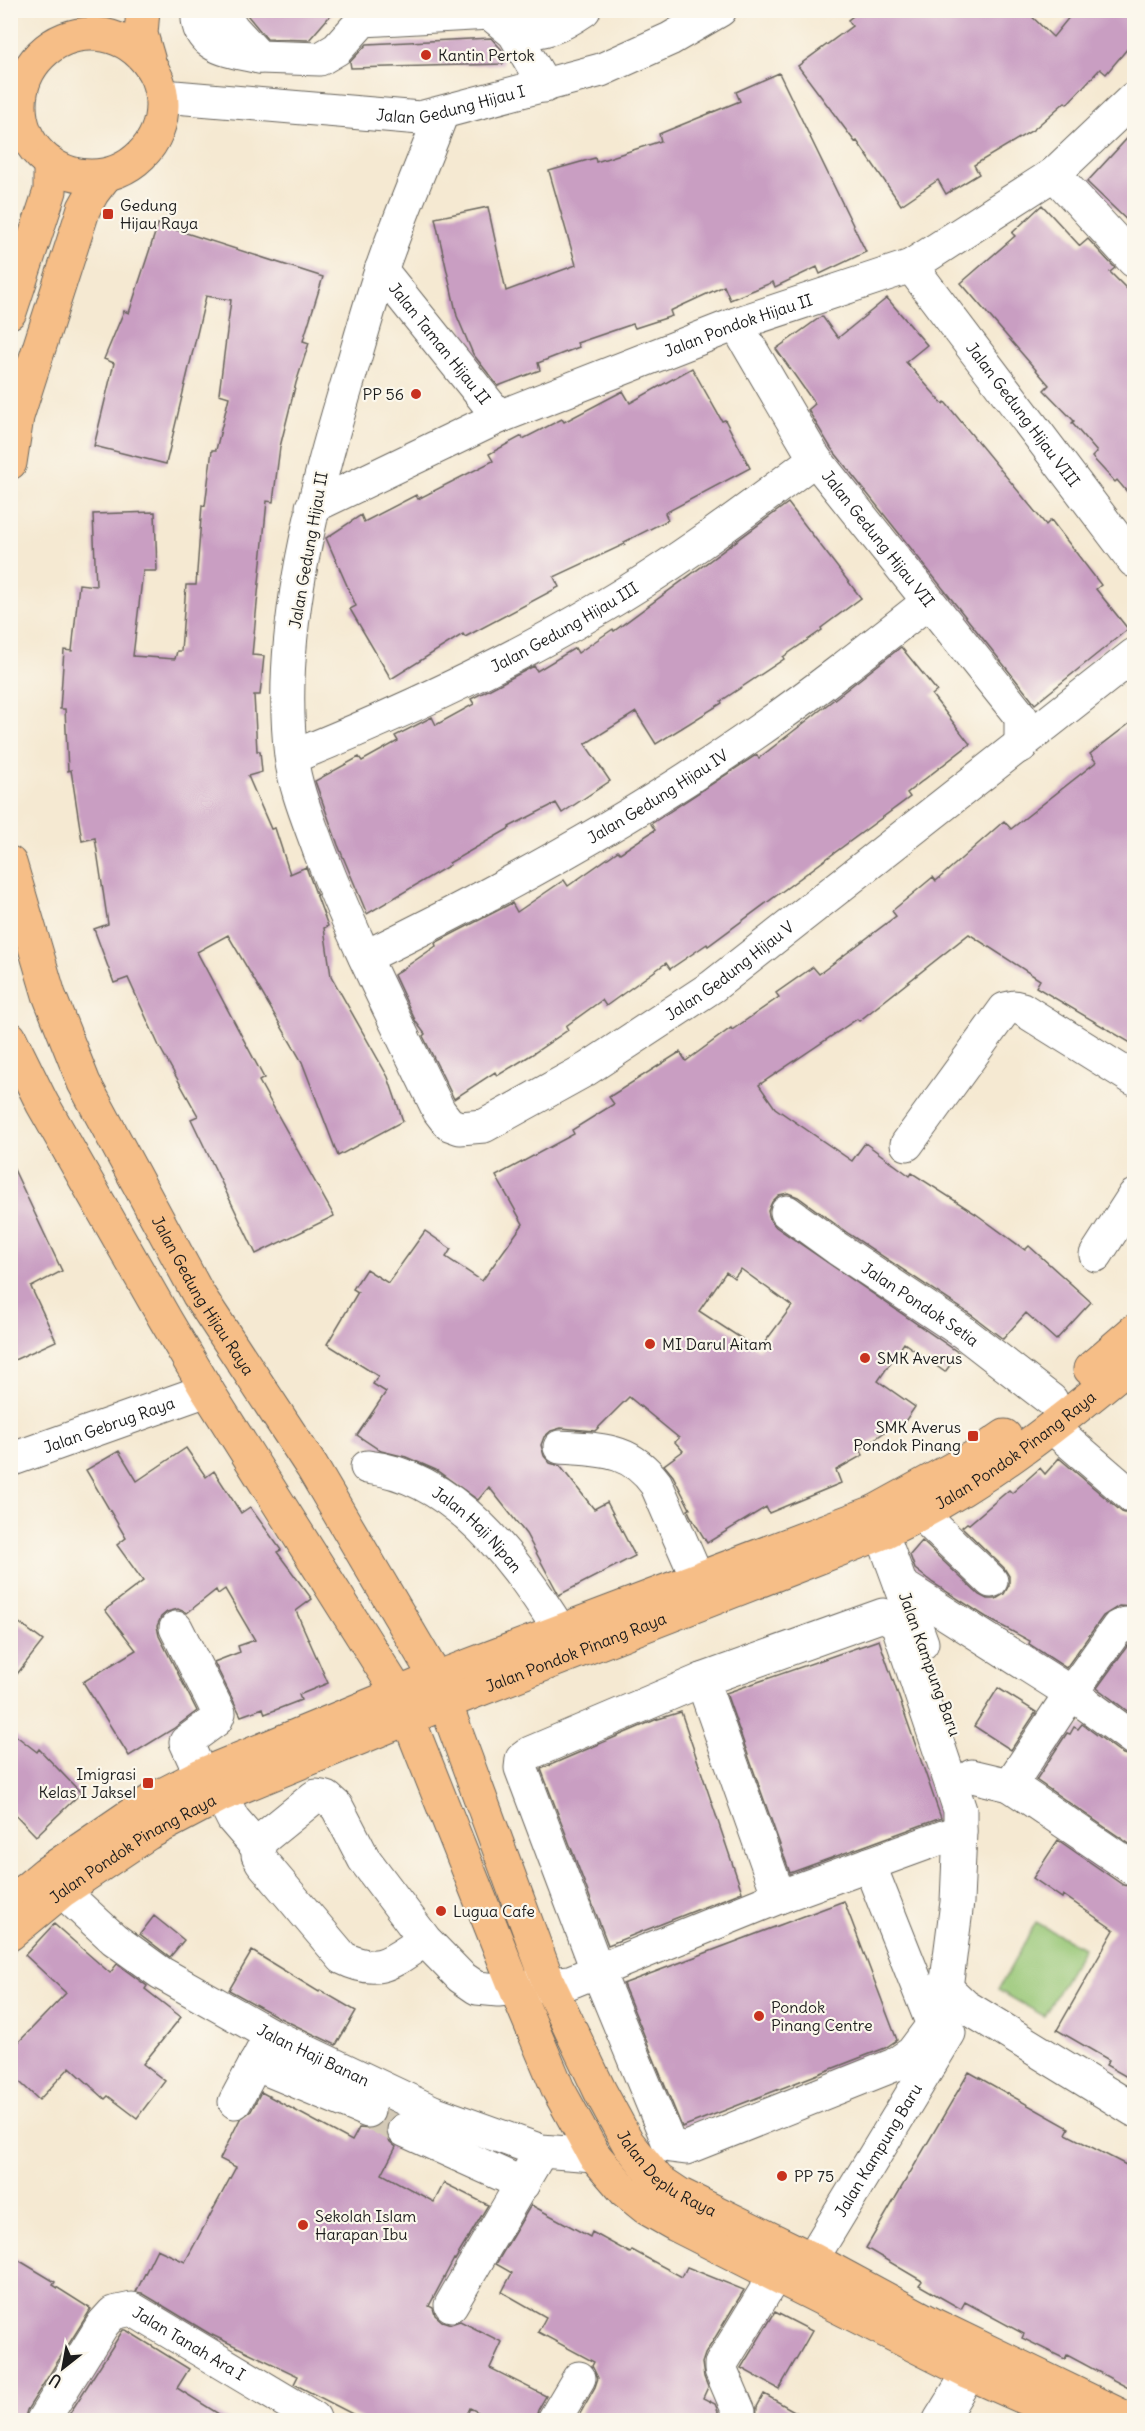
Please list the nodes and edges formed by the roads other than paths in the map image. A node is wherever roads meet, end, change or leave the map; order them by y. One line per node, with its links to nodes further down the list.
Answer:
1 (96, 10): 9 (main road)
2 (143, 10): 11 (main road)
3 (198, 10): 10 (street)
4 (222, 10): 10 (street)
5 (584, 10): 8 (street)
6 (720, 10): 12 (street, Jalan Gedung Hijau I)
7 (368, 15): 8 (street); 10 (street)
8 (497, 19): 12 (street)
9 (70, 37): 11 (main road); 13 (main road)
10 (259, 57)
11 (150, 64): 14 (main road)
12 (545, 86): 16 (street, Jalan Gedung Hijau I)
13 (16, 92): 17 (main road)
14 (163, 96): 16 (street, Jalan Gedung Hijau I); 19 (main road)
15 (1134, 98): 18 (street, Jalan Pondok Hijau II)
16 (442, 113): 22 (street, Jalan Gedung Hijau II)
17 (50, 163): 19 (main road); 23 (main road)
18 (1054, 174): 20 (street); 21 (street, Jalan Pondok Hijau II)
19 (106, 175): 25 (main road)
20 (1134, 261)
21 (911, 266): 24 (street, Jalan Pondok Hijau II); 30 (street, Jalan Gedung Hijau VIII)
22 (381, 270): 26 (street, Jalan Taman Hijau II); 29 (street, Jalan Gedung Hijau II)
23 (10, 312)
24 (736, 324): 26 (street, Jalan Pondok Hijau II); 27 (street, Jalan Gedung Hijau VII)
25 (14, 417): 28 (main road)
26 (499, 417): 29 (street, Jalan Pondok Hijau II)
27 (814, 459): 31 (street, Jalan Gedung Hijau VII); 34 (street, Jalan Gedung Hijau III)
28 (10, 463)
29 (312, 507): 34 (street, Jalan Gedung Hijau II)
30 (1134, 561)
31 (928, 602): 33 (street, Jalan Gedung Hijau VII); 36 (street, Jalan Gedung Hijau IV)
32 (1134, 655): 33 (street, Jalan Gedung Hijau V)
33 (1021, 746): 36 (street, Jalan Gedung Hijau V)
34 (292, 757): 36 (street, Jalan Gedung Hijau II)
35 (10, 863): 43 (main road, Jalan Gedung Hijau Raya)
36 (365, 957)
37 (10, 1038): 44 (main road)
38 (1134, 1079): 39 (street)
39 (907, 1144)
40 (1134, 1196): 42 (street)
41 (787, 1212): 48 (street, Jalan Pondok Setia)
42 (1096, 1255)
43 (198, 1294): 44 (main road); 62 (main road, Jalan Gedung Hijau Raya)
44 (165, 1319): 47 (main road)
45 (1134, 1331): 48 (main road, Jalan Pondok Pinang Raya)
46 (1134, 1361): 48 (main road, Jalan Pondok Pinang Raya)
47 (207, 1390): 50 (street, Jalan Gebrug Raya); 64 (main road)
48 (1044, 1421): 52 (street, Jalan Pondok Setia); 53 (main road, Jalan Pondok Pinang Raya); 54 (main road, Jalan Pondok Pinang Raya)
49 (560, 1447): 55 (street)
50 (10, 1460)
51 (367, 1467): 60 (street, Jalan Haji Nipan)
52 (1134, 1498)
53 (922, 1515): 54 (main road, Jalan Pondok Pinang Raya); 56 (street)
54 (878, 1523): 55 (main road, Jalan Pondok Pinang Raya); 57 (street, Jalan Kampung Baru); 62 (main road, Jalan Pondok Pinang Raya)
55 (698, 1580): 60 (main road, Jalan Pondok Pinang Raya)
56 (991, 1581)
57 (901, 1585): 63 (street, Jalan Kampung Baru); 66 (street, Jalan Kampung Baru)
58 (1128, 1626): 63 (street)
59 (176, 1628): 67 (street)
60 (560, 1631): 62 (main road, Jalan Pondok Pinang Raya)
61 (702, 1680): 69 (street); 74 (street); 78 (street)
62 (441, 1690): 64 (main road, Jalan Pondok Pinang Raya); 79 (main road, Jalan Deplu Raya)
63 (1071, 1693): 65 (street, Jalan Kampung Baru); 68 (street)
64 (404, 1706): 67 (main road, Jalan Pondok Pinang Raya); 80 (main road, Jalan Deplu Raya)
65 (1134, 1739)
66 (972, 1776): 68 (street); 81 (street, Jalan Kampung Baru)
67 (211, 1785): 70 (street); 73 (main road, Jalan Pondok Pinang Raya); 75 (main road, Jalan Pondok Pinang Raya)
68 (1010, 1785): 72 (street)
69 (960, 1831): 71 (street); 81 (street)
70 (258, 1848): 77 (street); 77 (street)
71 (869, 1864): 74 (street); 82 (street)
72 (1134, 1869)
73 (62, 1891): 76 (main road, Jalan Pondok Pinang Raya); 83 (street, Jalan Haji Banan)
74 (779, 1897): 78 (street)
75 (10, 1903)
76 (10, 1934)
77 (425, 1940): 80 (street)
78 (598, 1972): 79 (street); 82 (street)
79 (549, 1984): 80 (street); 89 (main road, Jalan Deplu Raya)
80 (514, 1987): 91 (main road, Jalan Deplu Raya)
81 (955, 1997): 82 (street); 86 (street); 93 (street, Jalan Kampung Baru)
82 (933, 2025)
83 (271, 2035): 84 (street); 90 (street, Jalan Haji Banan)
84 (255, 2064): 85 (street); 87 (street)
85 (235, 2102)
86 (1134, 2110)
87 (368, 2111)
88 (404, 2130): 92 (street)
89 (628, 2143): 91 (main road); 93 (main road, Jalan Deplu Raya)
90 (541, 2151): 91 (street, Jalan Haji Banan); 92 (street)
91 (594, 2154): 94 (main road, Jalan Deplu Raya)
92 (523, 2184): 95 (street)
93 (812, 2259): 94 (street); 96 (main road, Jalan Deplu Raya)
94 (774, 2277): 96 (main road, Jalan Deplu Raya); 102 (street)
95 (451, 2305)
96 (928, 2337): 97 (main road, Jalan Deplu Raya); 105 (main road, Jalan Deplu Raya)
97 (969, 2373): 103 (street); 104 (main road, Jalan Deplu Raya)
98 (579, 2378): 101 (street)
99 (315, 2420): 100 (street, Jalan Tanah Ara I)
100 (43, 2421)
101 (554, 2421)
102 (735, 2421)
103 (940, 2421)
104 (1075, 2421)
105 (1130, 2421)

